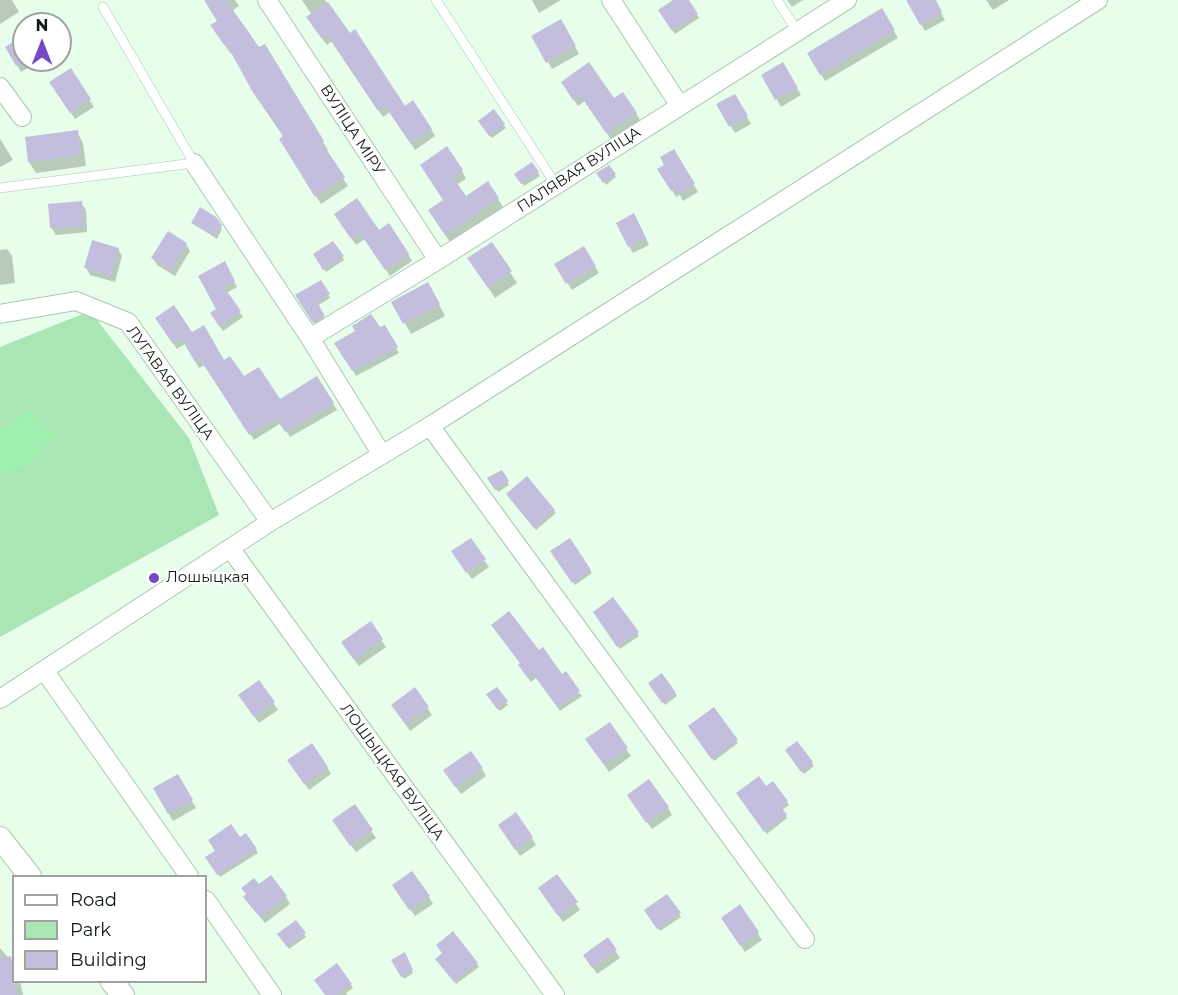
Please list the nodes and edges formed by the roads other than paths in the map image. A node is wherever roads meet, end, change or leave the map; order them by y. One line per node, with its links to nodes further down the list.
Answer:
1 (267, 0): 15 (street, ВУЛІЦА МІРУ)
2 (436, 0): 13 (lane)
3 (611, 0): 10 (street)
4 (777, 0): 8 (lane)
5 (846, 0): 8 (street, ПАЛЯВАЯ ВУЛІЦА)
6 (1086, 3): 18 (street)
7 (103, 7): 12 (lane)
8 (797, 31): 10 (street, ПАЛЯВАЯ ВУЛІЦА)
9 (0, 87): 11 (street)
10 (680, 106): 13 (street, ПАЛЯВАЯ ВУЛІЦА)
11 (22, 117)
12 (194, 163): 14 (lane); 17 (street)
13 (556, 185): 15 (street, ПАЛЯВАЯ ВУЛІЦА)
14 (0, 188)
15 (438, 260): 17 (street, ПАЛЯВАЯ ВУЛІЦА)
16 (0, 314): 20 (street, ЛУГАВАЯ ВУЛІЦА)
17 (310, 338): 19 (street)
18 (430, 426): 19 (street); 28 (street)
19 (382, 455): 20 (street)
20 (270, 522): 21 (street)
21 (230, 548): 22 (street); 32 (street, ЛОШЫЦКАЯ ВУЛІЦА)
22 (44, 670): 23 (street); 26 (street)
23 (0, 699)
24 (0, 838): 25 (street)
25 (29, 875)
26 (188, 875)
27 (207, 901): 31 (street)
28 (806, 939)
29 (114, 983): 30 (street)
30 (123, 995)
31 (273, 995)
32 (555, 995)

